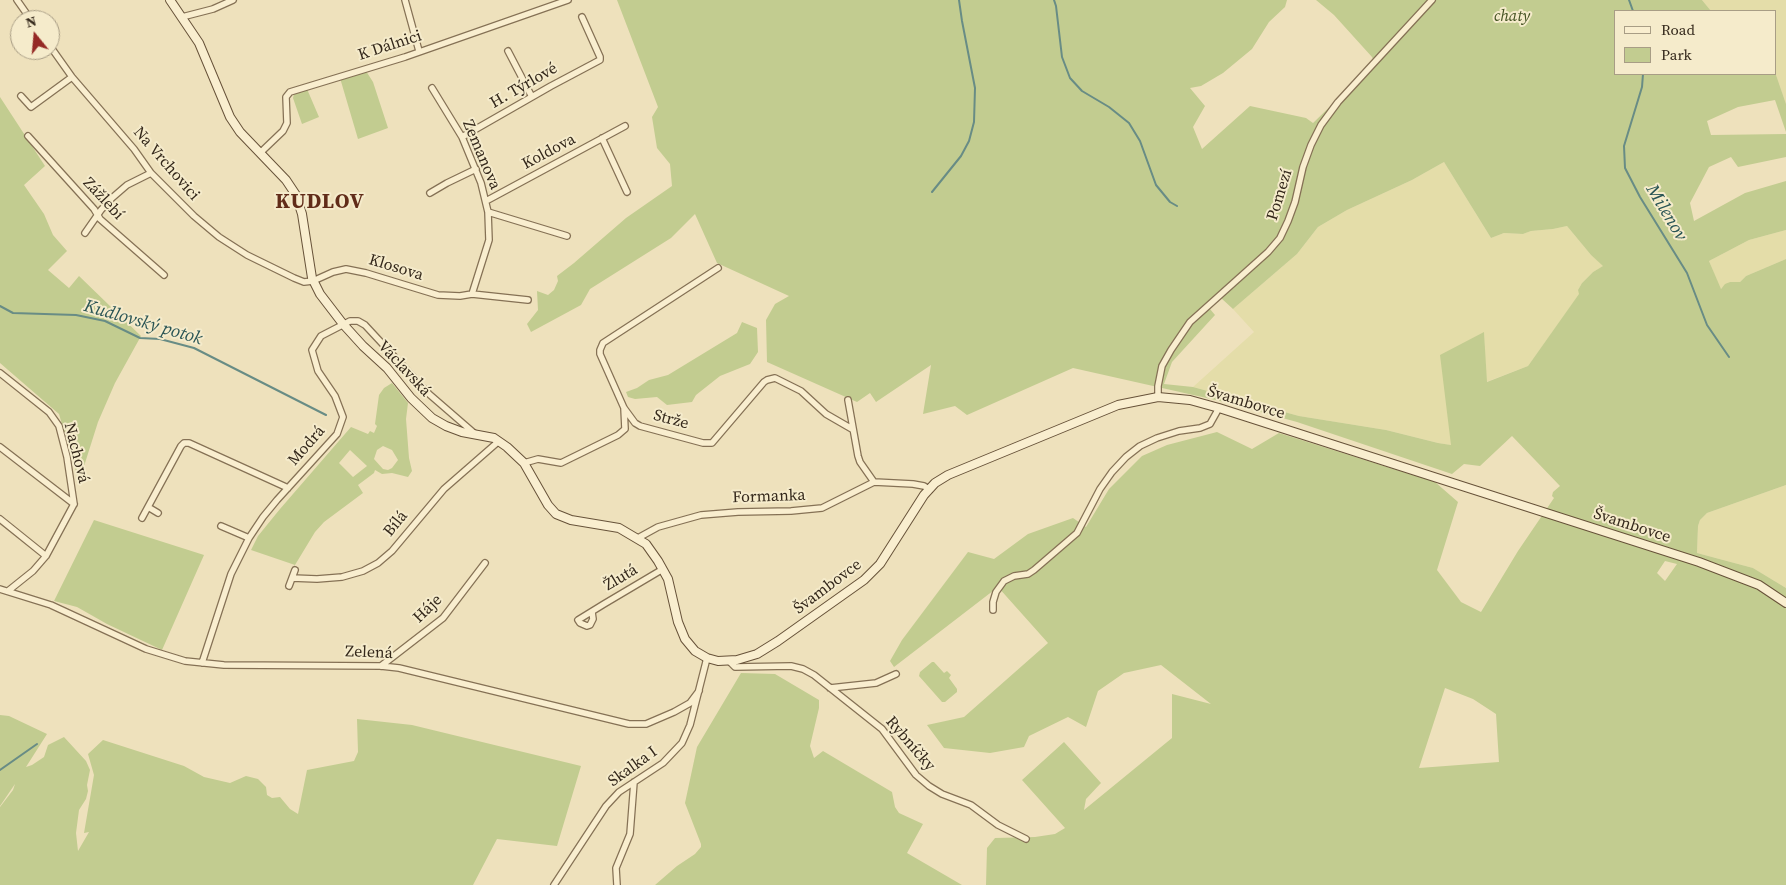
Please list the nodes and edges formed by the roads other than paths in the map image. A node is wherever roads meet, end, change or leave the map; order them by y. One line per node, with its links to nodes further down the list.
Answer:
1 (170, 0): 6 (street, Václavská)
2 (233, 0): 6 (street)
3 (404, 0): 8 (street)
4 (568, 0): 8 (street, K Dálnici)
5 (1432, 0): 36 (street, Pomezí)
6 (182, 17): 19 (street, Václavská)
7 (582, 17): 14 (street, H. Týrlové)
8 (420, 51): 19 (street, K Dálnici)
9 (508, 51): 14 (street)
10 (60, 60): 11 (street, Na Vrchovici)
11 (72, 77): 13 (street); 21 (street, Na Vrchovici)
12 (432, 88): 17 (street, Zemanova)
13 (21, 96)
14 (532, 97): 17 (street, H. Týrlové)
15 (625, 126): 18 (street, Koldova)
16 (28, 136): 26 (street, Zážlebí)
17 (462, 137): 20 (street, Zemanova)
18 (602, 138): 22 (street); 24 (street, Koldova)
19 (260, 153): 31 (street, Václavská)
20 (476, 169): 23 (street); 24 (street, Zemanova)
21 (151, 173): 26 (street); 31 (street, Na Vrchovici)
22 (626, 192)
23 (430, 193)
24 (486, 202): 25 (street, Zemanova)
25 (488, 212): 28 (street); 32 (street, Zemanova)
26 (97, 215): 27 (street); 30 (street, Zážlebí)
27 (85, 233)
28 (567, 236)
29 (718, 268): 38 (street, Strže)
30 (164, 275)
31 (313, 281): 32 (street, Klosova); 34 (street, Václavská)
32 (472, 294): 33 (street, Klosova)
33 (528, 300)
34 (342, 324): 41 (street, Václavská); 41 (street); 46 (street, Modrá)
35 (0, 373): 48 (street, Nachová)
36 (1158, 396): 39 (street, Švambovce); 47 (street, Švambovce)
37 (848, 400): 40 (street)
38 (624, 408): 40 (street, Strže); 44 (street)
39 (1219, 408): 64 (street, Švambovce); 65 (street)
40 (852, 429): 45 (street)
41 (475, 434): 42 (street, Václavská)
42 (500, 441): 44 (street, Václavská); 60 (street, Bílá)
43 (0, 447): 48 (street)
44 (524, 463): 55 (street, Václavská)
45 (874, 482): 47 (street, Formanka); 55 (street, Formanka)
46 (288, 488): 49 (street, Modrá); 54 (street, Modrá)
47 (929, 489): 68 (street, Švambovce)
48 (74, 504): 56 (street)
49 (148, 507): 50 (street); 51 (street, Modrá)
50 (158, 513)
51 (142, 518)
52 (0, 519): 56 (street)
53 (221, 526): 54 (street)
54 (249, 538): 69 (street, Modrá)
55 (638, 538): 58 (street, Václavská)
56 (46, 556): 63 (street)
57 (485, 563): 70 (street, Háje)
58 (663, 569): 66 (street, Žlutá); 67 (street, Václavská)
59 (295, 570): 60 (street)
60 (292, 578): 61 (street)
61 (289, 586)
62 (0, 590): 63 (street, Zelená)
63 (8, 591): 69 (street, Zelená)
64 (1786, 603)
65 (992, 610)
66 (592, 612)
67 (707, 658): 68 (street); 73 (street)
68 (729, 661): 72 (street, Rybníčky)
69 (202, 663): 70 (street, Zelená)
70 (381, 666): 73 (street, Zelená)
71 (896, 674): 72 (street)
72 (830, 688): 75 (street, Rybníčky)
73 (699, 691): 74 (street, Skalka I)
74 (634, 782): 76 (street, Skalka I); 77 (street)
75 (1026, 840)
76 (554, 885)
77 (617, 885)

